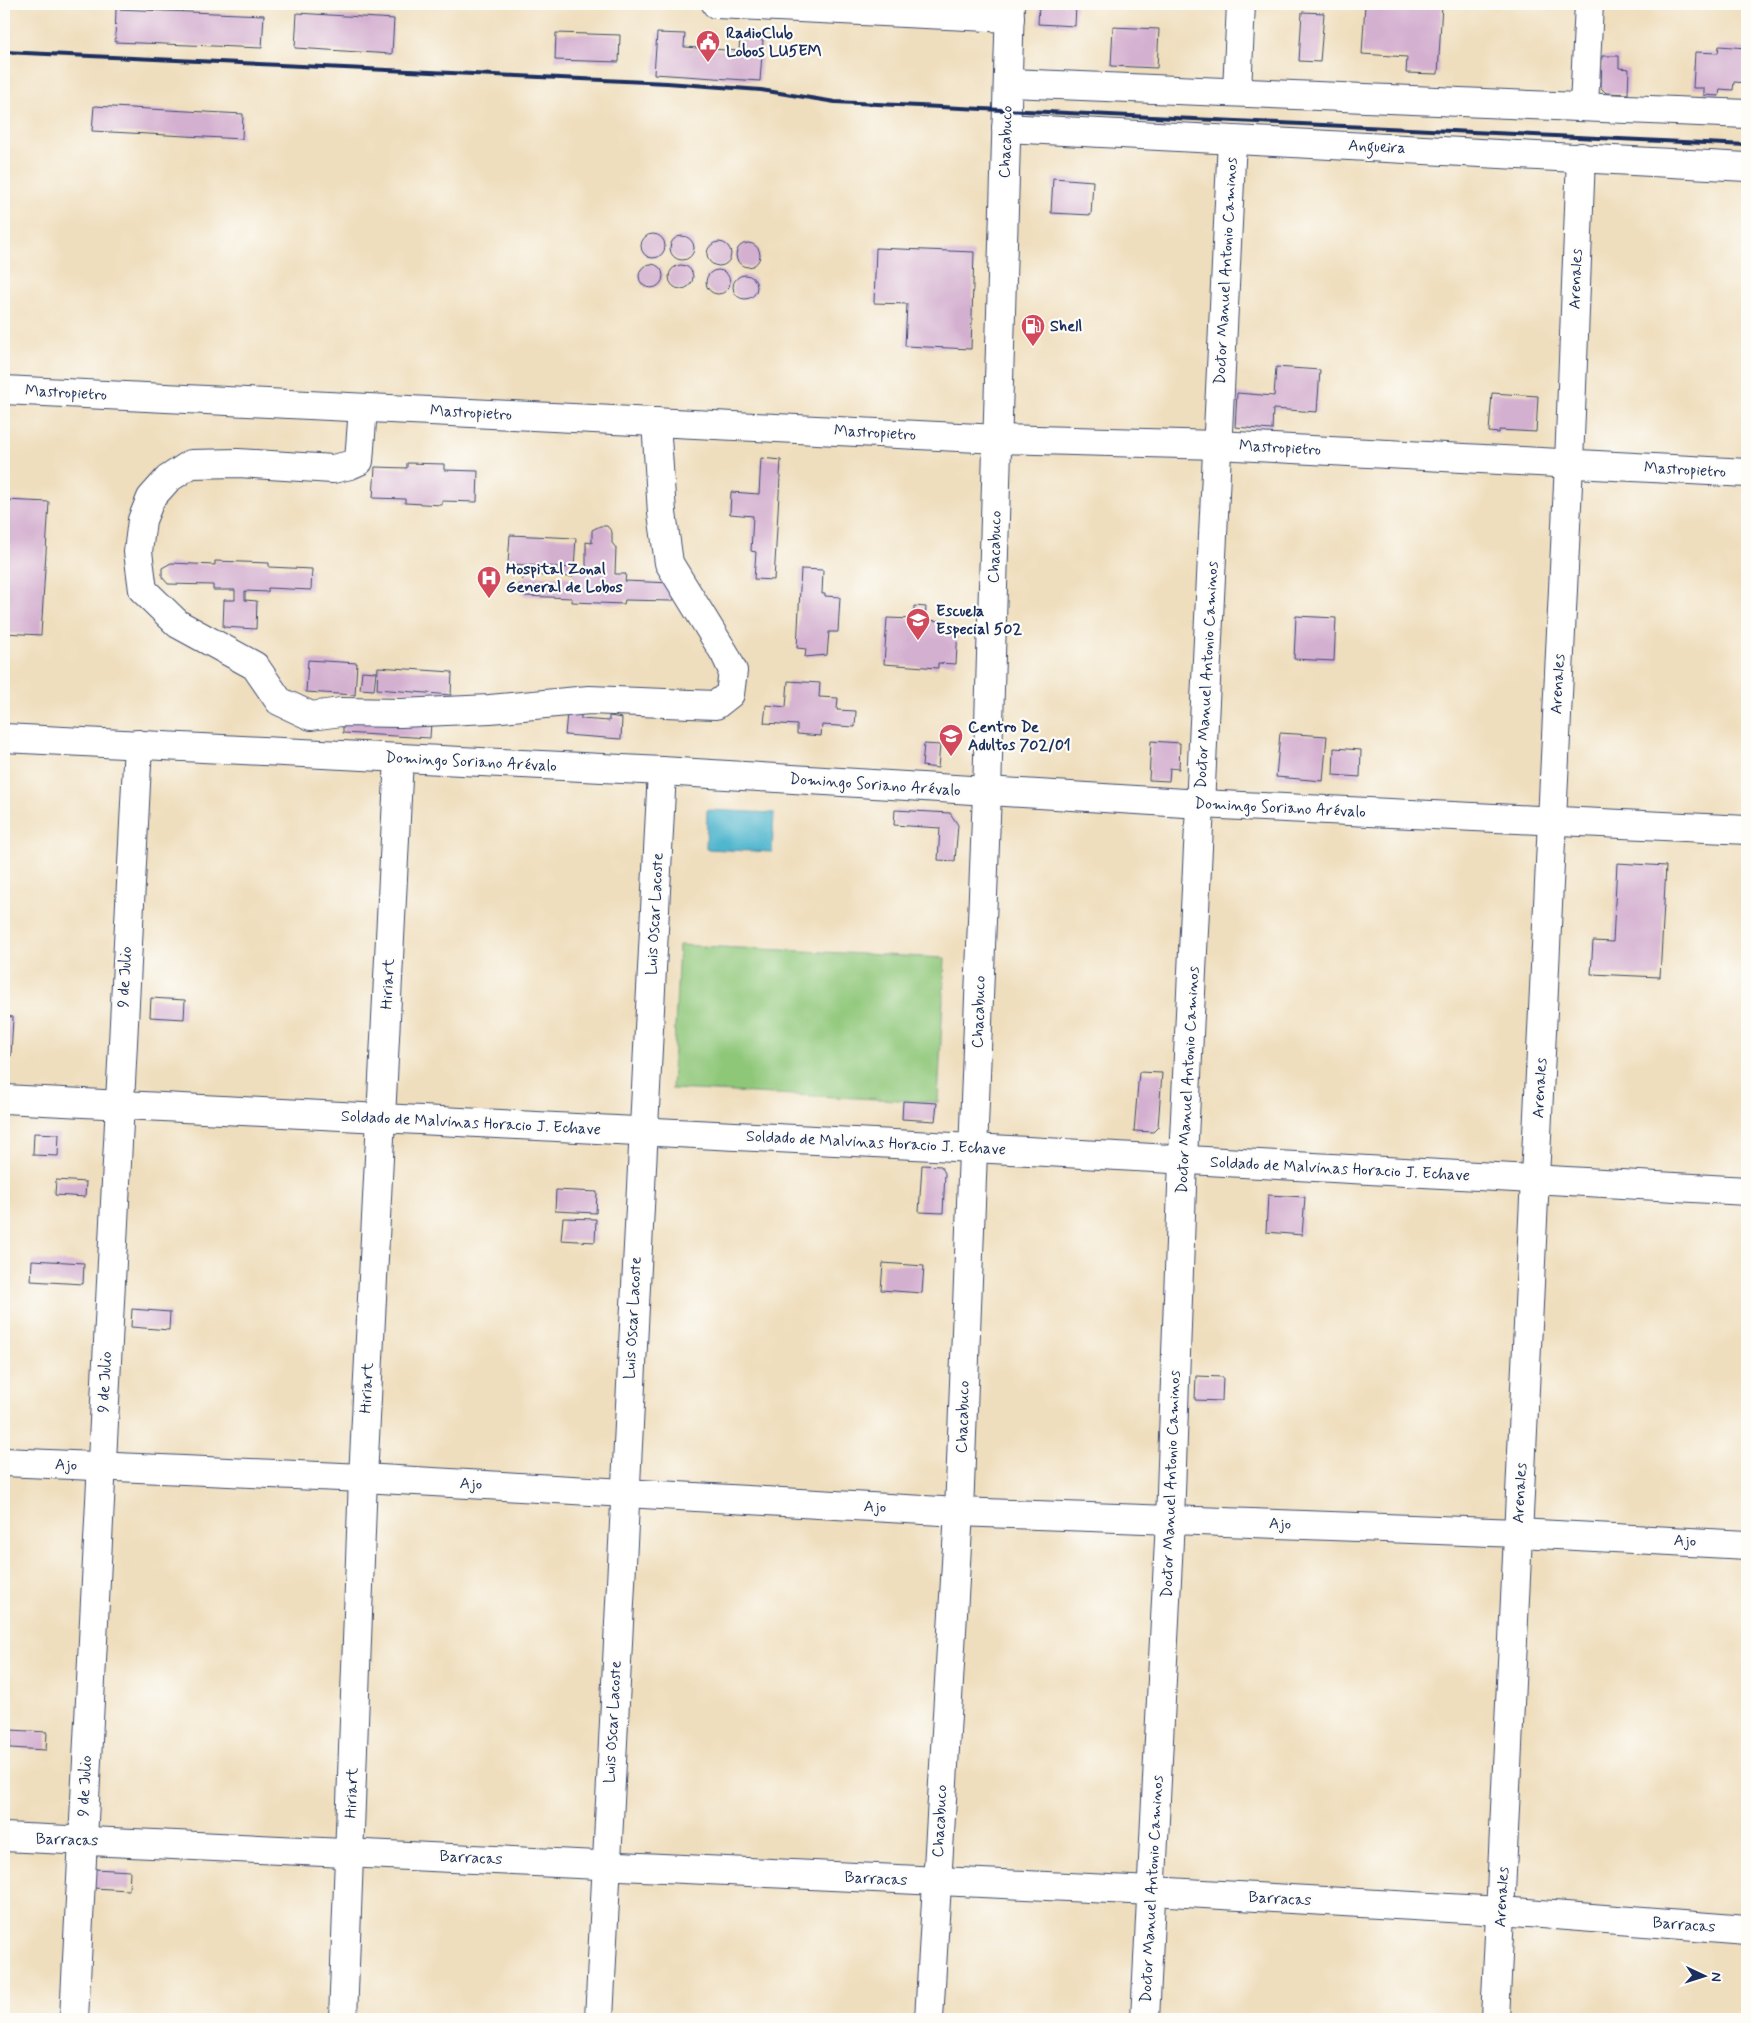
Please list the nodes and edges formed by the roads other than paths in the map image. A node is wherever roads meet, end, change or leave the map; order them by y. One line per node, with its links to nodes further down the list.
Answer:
1 (716, 4): 4 (street)
2 (1241, 4): 6 (street)
3 (1589, 4): 7 (street)
4 (1010, 11): 5 (street, Chacabuco)
5 (1008, 83): 6 (street); 9 (street, Chacabuco)
6 (1237, 91): 7 (street)
7 (1584, 106): 8 (street)
8 (1747, 114)
9 (1006, 128): 10 (street, Angueira); 16 (street, Chacabuco)
10 (1232, 140): 11 (street, Angueira); 17 (street, Doctor Manuel Antonio Caminos)
11 (1581, 157): 12 (street, Angueira); 18 (street, Arenales)
12 (1747, 167)
13 (4, 390): 14 (street, Mastropietro)
14 (363, 408): 15 (street, Mastropietro); 15 (street)
15 (656, 422): 16 (street, Mastropietro)
16 (999, 439): 17 (street, Mastropietro); 24 (street, Chacabuco)
17 (1218, 445): 18 (street, Mastropietro); 25 (street, Doctor Manuel Antonio Caminos)
18 (1569, 463): 19 (street, Mastropietro); 26 (street, Arenales)
19 (1747, 473)
20 (4, 738): 21 (street, Domingo Soriano Arévalo)
21 (138, 744): 22 (street, Domingo Soriano Arévalo); 29 (street, 9 de Julio)
22 (399, 758): 23 (street, Domingo Soriano Arévalo); 30 (street, Hiriart)
23 (662, 772): 24 (street, Domingo Soriano Arévalo); 31 (street, Luis Oscar Lacoste)
24 (987, 792): 25 (street, Domingo Soriano Arévalo); 32 (street, Chacabuco)
25 (1201, 804): 26 (street, Domingo Soriano Arévalo); 33 (street, Doctor Manuel Antonio Caminos)
26 (1552, 821): 27 (street, Domingo Soriano Arévalo); 34 (street, Arenales)
27 (1747, 830)
28 (4, 1099): 29 (street, Soldado de Malvinas Horacio J. Echave)
29 (118, 1106): 30 (street, Soldado de Malvinas Horacio J. Echave); 37 (street, 9 de Julio)
30 (381, 1120): 31 (street, Soldado de Malvinas Horacio J. Echave); 38 (street, Hiriart)
31 (644, 1131): 32 (street, Soldado de Malvinas Horacio J. Echave); 39 (street, Luis Oscar Lacoste)
32 (973, 1148): 33 (street, Soldado de Malvinas Horacio J. Echave); 40 (street, Chacabuco)
33 (1183, 1160): 34 (street, Soldado de Malvinas Horacio J. Echave); 41 (street, Doctor Manuel Antonio Caminos)
34 (1536, 1180): 35 (street, Soldado de Malvinas Horacio J. Echave); 42 (street, Arenales)
35 (1747, 1191)
36 (4, 1462): 37 (street, Ajo)
37 (100, 1466): 38 (street, Ajo); 45 (street, 9 de Julio)
38 (363, 1478): 39 (street, Ajo); 46 (street, Hiriart)
39 (624, 1492): 40 (street, Ajo); 47 (street, Luis Oscar Lacoste)
40 (959, 1512): 41 (street, Ajo); 48 (street, Chacabuco)
41 (1170, 1520): 42 (street, Ajo); 49 (street, Doctor Manuel Antonio Caminos)
42 (1518, 1533): 43 (street, Ajo); 50 (street, Arenales)
43 (1747, 1544)
44 (4, 1837): 45 (street, Barracas)
45 (83, 1840): 46 (street, Barracas); 52 (street, 9 de Julio)
46 (350, 1852): 47 (street, Barracas); 53 (street, Hiriart)
47 (606, 1864): 48 (street, Barracas); 54 (street, Luis Oscar Lacoste)
48 (936, 1882): 49 (street, Barracas); 55 (street, Chacabuco)
49 (1152, 1891): 50 (street, Barracas); 56 (street, Doctor Manuel Antonio Caminos)
50 (1501, 1911): 51 (street, Barracas); 57 (street, Arenales)
51 (1747, 1930)
52 (74, 2019)
53 (343, 2019)
54 (598, 2019)
55 (930, 2019)
56 (1145, 2019)
57 (1494, 2019)

